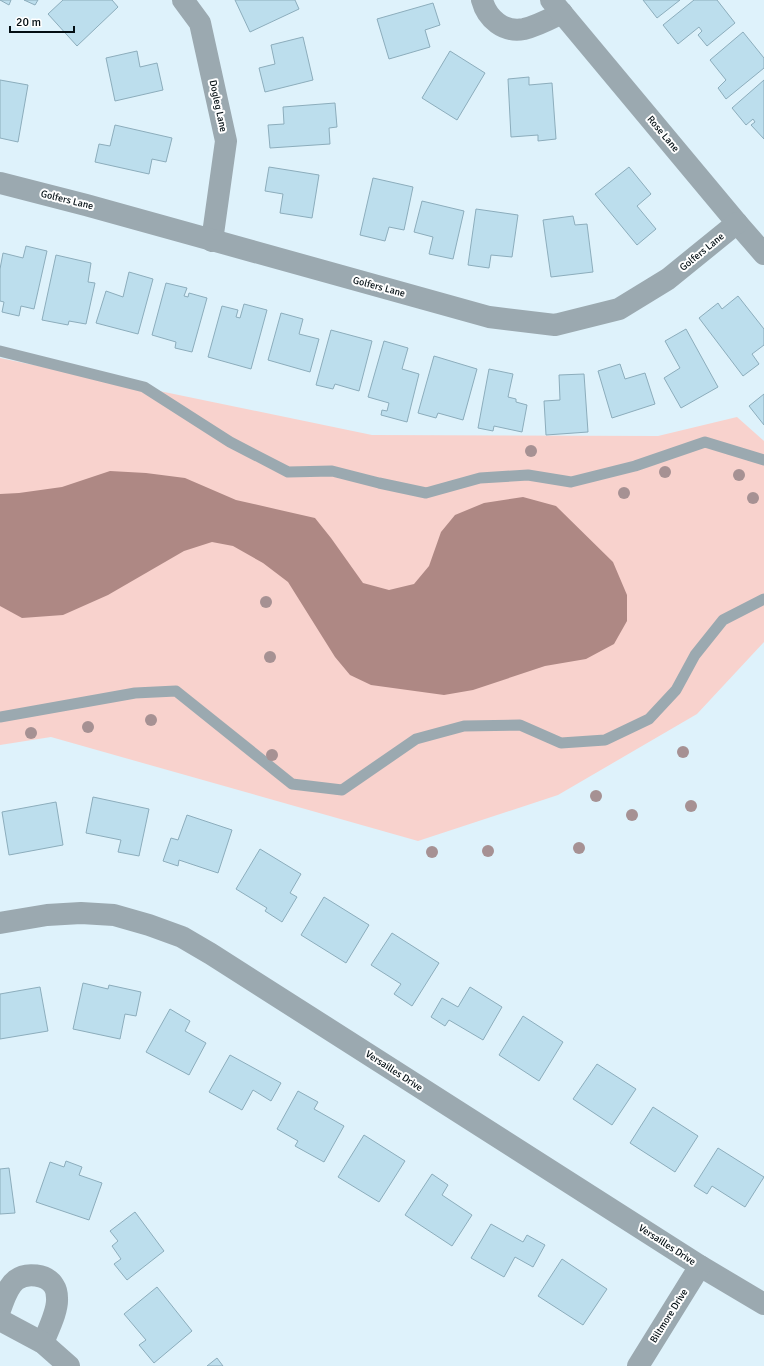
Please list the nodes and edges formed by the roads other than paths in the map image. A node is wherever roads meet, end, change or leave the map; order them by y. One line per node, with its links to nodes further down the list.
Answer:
1 (183, 0): 6 (street, Dogleg Lane)
2 (482, 0): 3 (street, Rose Lane)
3 (557, 7): 5 (street, Rose Lane)
4 (0, 183): 6 (street, Golfers Lane)
5 (737, 223): 6 (street, Golfers Lane); 7 (street, Rose Lane)
6 (212, 241)
7 (764, 254)
8 (0, 352): 9 (lane)
9 (764, 460)
10 (764, 599): 11 (lane)
11 (0, 717)
12 (0, 923): 13 (street, Versailles Drive)
13 (700, 1266): 14 (street, Versailles Drive); 19 (street, Biltmore Drive)
14 (764, 1304)
15 (0, 1310): 17 (street)
16 (0, 1320): 17 (street)
17 (43, 1343): 18 (street)
18 (69, 1366)
19 (638, 1366)

